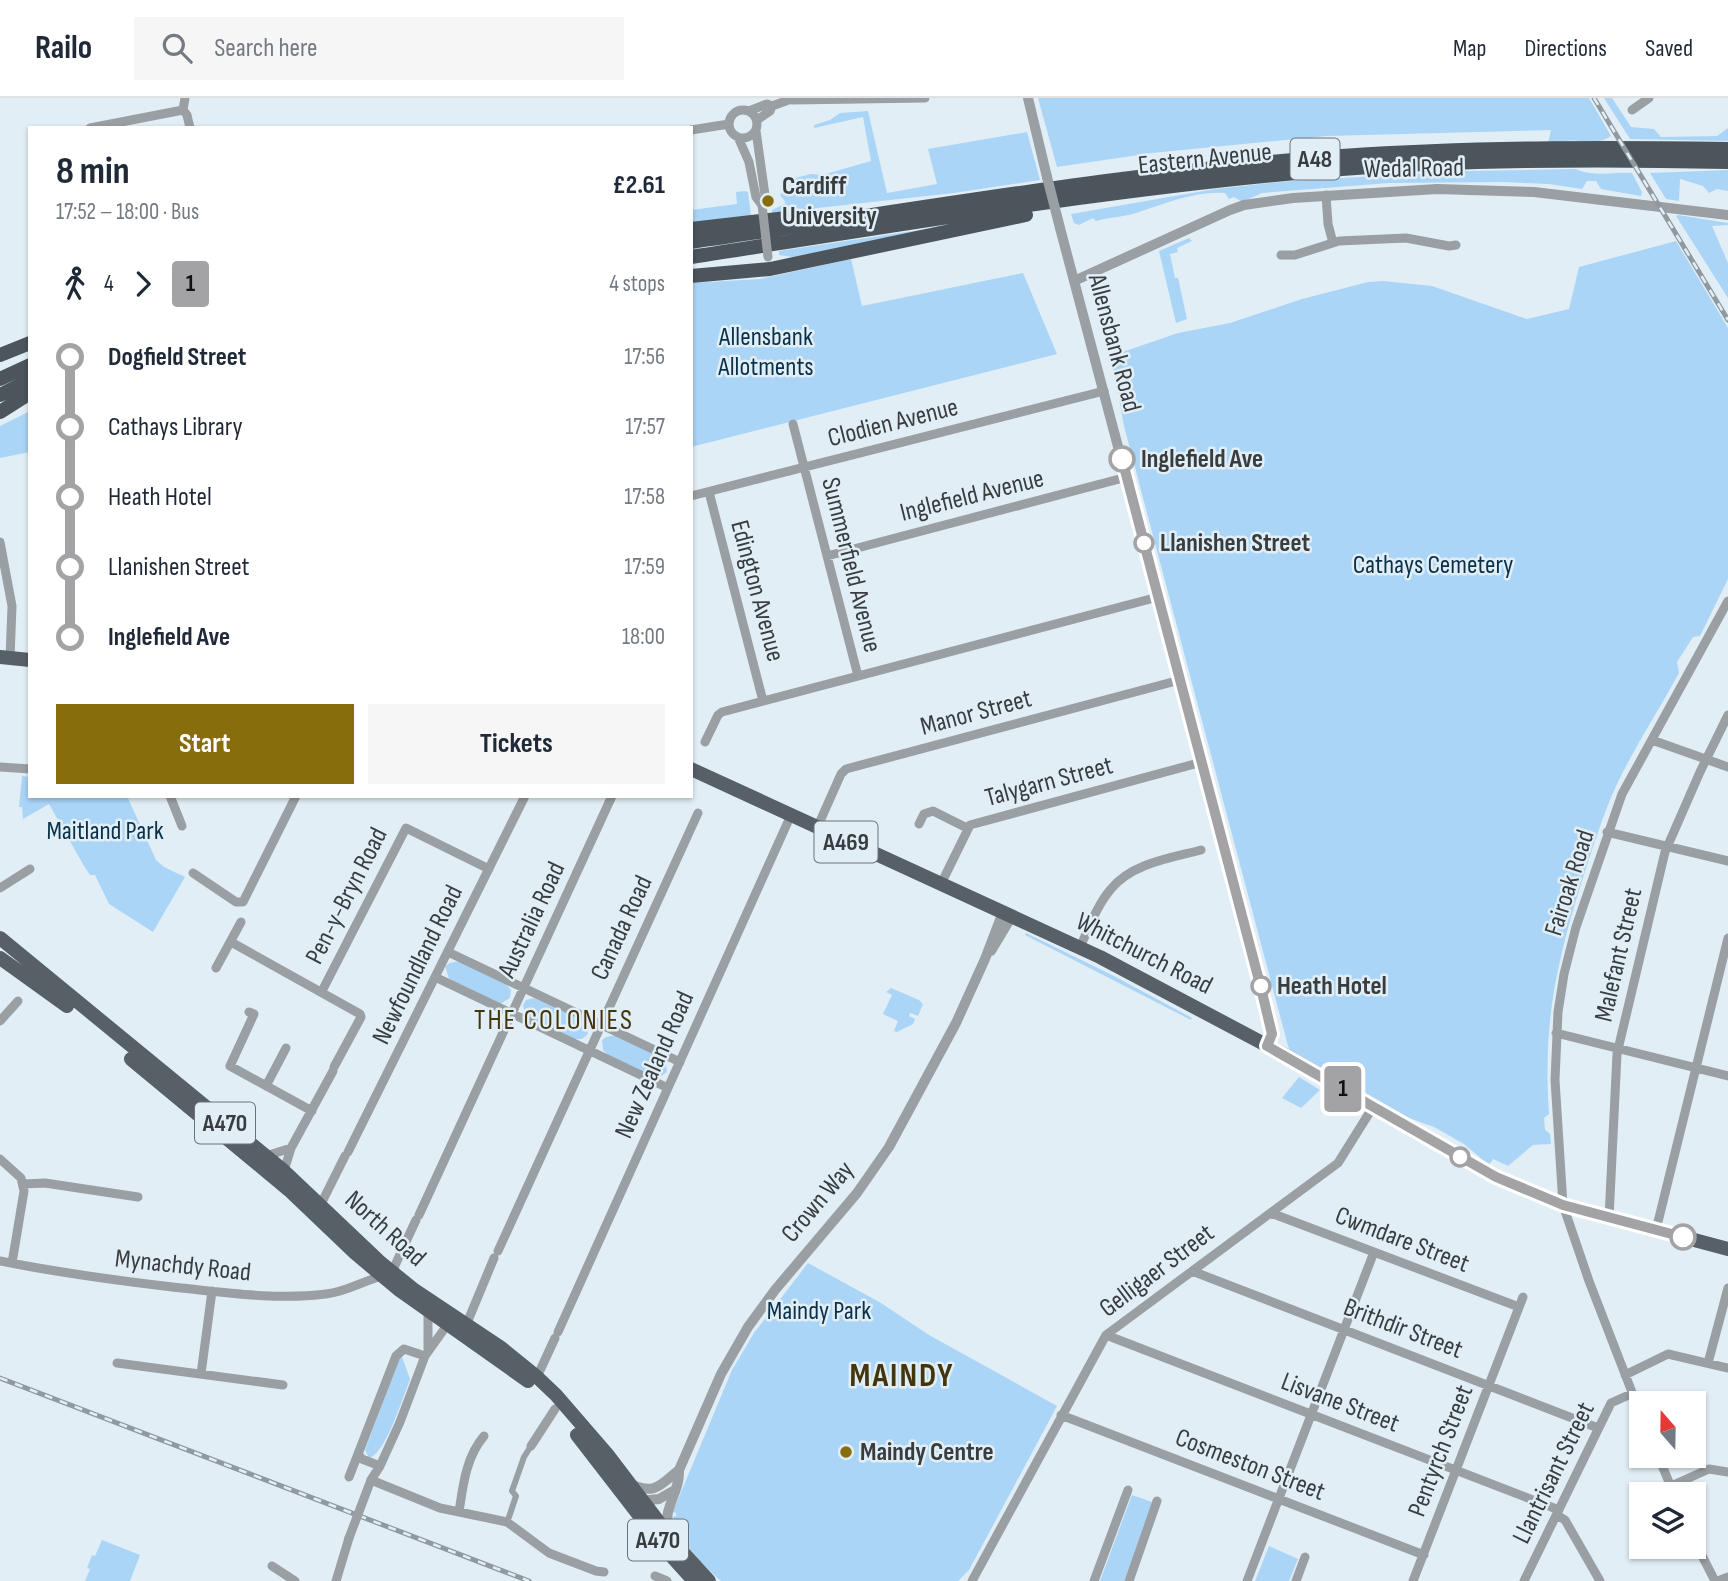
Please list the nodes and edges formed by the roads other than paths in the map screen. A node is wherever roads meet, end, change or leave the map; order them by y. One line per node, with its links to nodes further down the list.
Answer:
1 (185, 98): 8 (street)
2 (746, 98): 10 (street)
3 (925, 98): 6 (street)
4 (1028, 98): 33 (street, Allensbank Road, bridge)
5 (1650, 98): 9 (street)
6 (793, 99): 7 (street)
7 (772, 106): 10 (street); 11 (street)
8 (183, 110): 13 (street); 14 (street)
9 (1632, 110)
10 (748, 111): 11 (street); 12 (street)
11 (757, 120): 16 (street)
12 (729, 124): 15 (street); 17 (street)
13 (100, 126)
14 (190, 126)
15 (693, 130)
16 (756, 131): 17 (street); 22 (street)
17 (738, 137): 22 (street)
18 (1728, 149): 23 (highway, Eastern Avenue / A48)
19 (1728, 162): 20 (highway, Eastern Avenue / A48)
20 (1112, 194): 30 (highway, Eastern Avenue / A48); 31 (highway)
21 (1326, 195): 24 (street, Wedal Road); 27 (street); 33 (street, Wedal Road)
22 (762, 205): 31 (street, bridge)
23 (905, 210): 25 (highway); 26 (highway, Eastern Avenue / A48)
24 (1728, 215)
25 (693, 229)
26 (693, 242)
27 (1333, 243): 28 (street); 29 (street)
28 (1456, 245)
29 (1281, 255)
30 (693, 257)
31 (769, 263): 32 (highway)
32 (693, 276)
33 (1074, 281): 41 (street, Allensbank Road)
34 (28, 344): 36 (highway)
35 (28, 354): 37 (highway)
36 (0, 355)
37 (0, 365)
38 (28, 366): 39 (highway)
39 (0, 379)
40 (28, 381): 43 (highway)
41 (1104, 391): 48 (street, Clodien Avenue); 49 (street, Allensbank Road)
42 (28, 394): 45 (highway)
43 (0, 395)
44 (28, 406): 46 (highway)
45 (0, 412)
46 (0, 420)
47 (793, 424): 48 (street, Summerfield Avenue)
48 (804, 468): 50 (street, Clodien Avenue); 53 (street, Summerfield Avenue)
49 (1127, 477): 53 (street, Inglefield Avenue); 54 (street, Allensbank Road)
50 (709, 492): 51 (street, Clodien Avenue); 61 (street, Edington Avenue)
51 (693, 496)
52 (0, 542): 57 (street)
53 (827, 556): 59 (street, Summerfield Avenue)
54 (1158, 597): 59 (street); 60 (street, Allensbank Road)
55 (1728, 601): 56 (street, Fairoak Road)
56 (1725, 616): 63 (street, Fairoak Road)
57 (5, 657): 58 (main road)
58 (28, 660)
59 (858, 676): 61 (street)
60 (1180, 680): 66 (street, Allensbank Road); 79 (street, Manor Street)
61 (764, 701): 64 (street)
62 (1728, 715): 65 (street, Malefant Street)
63 (1652, 740): 65 (street); 81 (street, Fairoak Road)
64 (705, 742)
65 (1706, 759): 68 (street); 82 (street, Malefant Street)
66 (1202, 762): 80 (street, Talygarn Street); 108 (street, Allensbank Road)
67 (0, 766): 69 (street)
68 (1728, 767)
69 (28, 769)
70 (693, 770): 76 (main road, Whitchurch Road / A469)
71 (171, 798): 78 (street)
72 (295, 798): 87 (street)
73 (524, 798): 86 (street, Newfoundland Road)
74 (611, 798): 100 (street, Australia Road)
75 (698, 813): 106 (street, Canada Road)
76 (791, 816): 79 (main road, Whitchurch Road / A469); 112 (street, New Zealand Road)
77 (919, 824): 80 (street)
78 (183, 827)
79 (817, 828): 88 (main road, Whitchurch Road / A469)
80 (967, 828): 88 (street, Talygarn Street)
81 (1607, 832): 82 (street); 107 (street, Fairoak Road)
82 (1667, 846): 84 (street); 110 (street, Malefant Street)
83 (1201, 850): 95 (street)
84 (1728, 861)
85 (30, 869): 89 (street)
86 (489, 869): 96 (street, Newfoundland Road); 101 (street, Pen-y-Bryn Road)
87 (193, 873)
88 (941, 884): 90 (main road, Whitchurch Road / A469)
89 (0, 888)
90 (1007, 914): 95 (main road, Whitchurch Road / A469); 167 (street, Crown Way)
91 (241, 922): 94 (street)
92 (1728, 938): 113 (street)
93 (0, 939): 120 (main road, North Road / A470)
94 (230, 942): 98 (street); 101 (street)
95 (1080, 947): 108 (main road, Whitchurch Road / A469)
96 (448, 951): 99 (street, Newfoundland Road); 100 (street)
97 (0, 958): 134 (main road, North Road / A470)
98 (216, 968)
99 (435, 977): 104 (street); 125 (street, Newfoundland Road)
100 (524, 988): 104 (street, Australia Road); 106 (street)
101 (322, 991): 118 (street)
102 (18, 1001): 105 (street)
103 (249, 1012): 115 (street)
104 (512, 1014): 111 (street); 136 (street, Australia Road)
105 (0, 1021)
106 (601, 1024): 111 (street, Canada Road); 112 (street)
107 (1556, 1033): 110 (street); 126 (street, Fairoak Road)
108 (1267, 1046): 117 (main road, Whitchurch Road / A469)
109 (286, 1048): 115 (street)
110 (1618, 1049): 113 (street); 128 (street, Malefant Street)
111 (589, 1050): 116 (street); 144 (street, Canada Road)
112 (680, 1062): 116 (street, New Zealand Road)
113 (1696, 1068): 114 (street); 129 (street)
114 (1728, 1076)
115 (266, 1086): 118 (street)
116 (668, 1088): 154 (street, New Zealand Road)
117 (1373, 1107): 126 (main road, Whitchurch Road / A469); 127 (street, Gelligaer Street)
118 (312, 1111): 119 (street)
119 (291, 1148): 120 (street); 122 (street)
120 (266, 1156): 122 (main road, North Road / A470)
121 (0, 1159): 123 (street)
122 (284, 1171): 125 (main road, North Road / A470)
123 (23, 1184): 124 (street); 133 (street)
124 (138, 1197)
125 (321, 1204): 136 (main road, North Road / A470)
126 (1563, 1205): 128 (main road, A469); 153 (street, Fairoak Road)
127 (1271, 1213): 131 (street, Cwmdare Street); 135 (street, Gelligaer Street)
128 (1609, 1218): 129 (main road, A469)
129 (1656, 1230): 130 (main road, A469)
130 (1728, 1249)
131 (1374, 1252): 141 (street, Cwmdare Street); 145 (street)
132 (0, 1261): 133 (street, Mynachdy Road)
133 (12, 1263): 139 (street, Mynachdy Road)
134 (366, 1263): 136 (main road, North Road / A470); 137 (street)
135 (1192, 1271): 145 (street, Brithdir Street); 146 (street, Gelligaer Street)
136 (387, 1274): 137 (street, Mynachdy Road); 142 (main road, North Road / A470); 143 (main road, North Road / A470)
137 (360, 1281): 139 (street, Mynachdy Road)
138 (1728, 1288): 150 (street)
139 (212, 1291): 152 (street)
140 (1523, 1297): 141 (street, Pentyrch Street)
141 (1519, 1307): 156 (street, Pentyrch Street)
142 (428, 1310): 143 (main road, North Road / A470); 147 (street)
143 (447, 1317): 144 (main road, North Road / A470); 147 (street); 148 (street); 159 (main road, North Road / A470)
144 (467, 1323): 154 (main road, North Road / A470)
145 (1344, 1329): 156 (street, Brithdir Street); 160 (street)
146 (1106, 1335): 160 (street, Lisvane Street); 161 (street, Gelligaer Street)
147 (428, 1337): 148 (street)
148 (426, 1354): 165 (street); 166 (street)
149 (117, 1363): 152 (street)
150 (1708, 1363): 151 (street); 153 (street)
151 (1728, 1368)
152 (201, 1374): 155 (street)
153 (1625, 1375): 157 (street, Fairoak Road)
154 (537, 1377): 173 (main road, North Road / A470)
155 (283, 1385)
156 (1489, 1385): 162 (street, Brithdir Street); 168 (street, Pentyrch Street)
157 (1630, 1391)
158 (1629, 1395): 162 (street, Llantrisant Street)
159 (555, 1409): 164 (street); 173 (main road, North Road / A470)
160 (1312, 1414): 168 (street, Lisvane Street); 176 (street)
161 (1061, 1415): 176 (street, Cosmeston Street); 195 (street, Gelligaer Street)
162 (1598, 1428): 180 (street, Llantrisant Street)
163 (484, 1436): 179 (street)
164 (531, 1446): 181 (street)
165 (358, 1454): 166 (street); 170 (street)
166 (380, 1466): 171 (street)
167 (679, 1470): 173 (street); 175 (street, Crown Way)
168 (1456, 1470): 180 (street, Lisvane Street); 183 (street, Pentyrch Street)
169 (1728, 1472): 172 (street)
170 (349, 1476)
171 (372, 1480): 179 (street); 191 (street, bridge)
172 (1686, 1482)
173 (627, 1490): 177 (main road, North Road / A470); 193 (main road, North Road / A470)
174 (1128, 1490): 196 (street)
175 (673, 1491): 177 (street); 182 (street, Crown Way)
176 (1278, 1499): 183 (street, Cosmeston Street); 198 (street)
177 (642, 1501): 182 (main road, North Road / A470)
178 (1157, 1501): 197 (street)
179 (459, 1512): 187 (street)
180 (1558, 1512): 201 (street, Llantrisant Street); 202 (street)
181 (509, 1517)
182 (669, 1536): 194 (main road, North Road / A470)
183 (1424, 1555): 200 (street, Pentyrch Street)
184 (1305, 1557): 199 (street)
185 (1704, 1559): 203 (street)
186 (272, 1566): 190 (street)
187 (604, 1572)
188 (654, 1576): 192 (street)
189 (1728, 1577): 203 (street)
190 (295, 1581)
191 (336, 1581)
192 (667, 1581)
193 (694, 1581)
194 (709, 1581)
195 (972, 1581)
196 (1094, 1581)
197 (1129, 1581)
198 (1247, 1581)
199 (1296, 1581)
200 (1413, 1581)
201 (1524, 1581)
202 (1600, 1581)
203 (1716, 1581)

